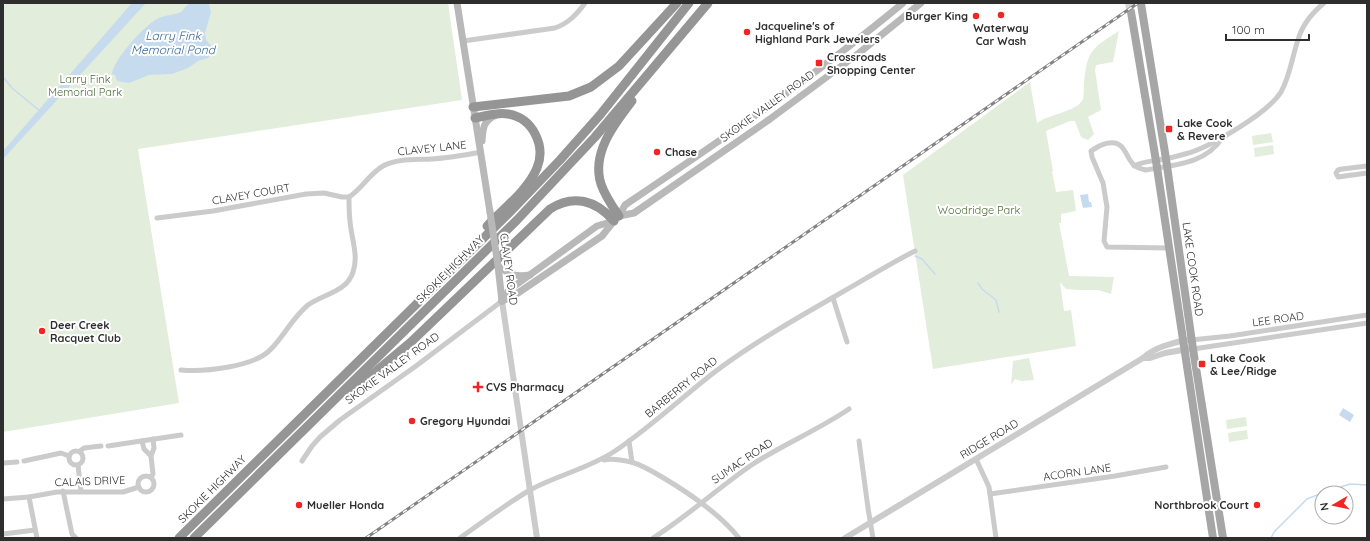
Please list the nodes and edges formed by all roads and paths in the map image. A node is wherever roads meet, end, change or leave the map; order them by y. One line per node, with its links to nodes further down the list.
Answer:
1 (457, 3): 11 (main road, CLAVEY ROAD)
2 (586, 3): 11 (street)
3 (678, 3): 17 (highway)
4 (689, 3): 35 (highway, SKOKIE HIGHWAY)
5 (708, 3): 13 (highway, SKOKIE HIGHWAY)
6 (903, 3): 12 (main road, SKOKIE VALLEY ROAD)
7 (921, 3): 14 (main road, SKOKIE VALLEY ROAD)
8 (1324, 3): 20 (street)
9 (1141, 4): 22 (main road, LAKE COOK ROAD)
10 (1131, 12): 23 (main road, LAKE COOK ROAD)
11 (463, 41): 17 (main road, CLAVEY ROAD)
12 (852, 44): 14 (main road); 15 (main road, SKOKIE VALLEY ROAD)
13 (671, 46): 28 (highway); 44 (highway, SKOKIE HIGHWAY)
14 (859, 53): 16 (main road, SKOKIE VALLEY ROAD)
15 (816, 71): 16 (main road); 28 (main road, SKOKIE VALLEY ROAD)
16 (822, 80): 28 (main road, SKOKIE VALLEY ROAD)
17 (473, 108): 19 (main road, CLAVEY ROAD)
18 (501, 113): 19 (highway); 21 (main road); 35 (highway)
19 (475, 118): 21 (main road, CLAVEY ROAD)
20 (1222, 138): 22 (street); 22 (street)
21 (481, 152): 26 (street, CLAVEY LANE); 31 (main road, CLAVEY ROAD, bridge)
22 (1167, 163): 23 (street); 38 (main road, LAKE COOK ROAD)
23 (1156, 164): 29 (main road, LAKE COOK ROAD); 29 (street)
24 (1367, 166): 25 (street)
25 (1367, 174)
26 (349, 197): 27 (street, CLAVEY COURT); 42 (street)
27 (157, 218)
28 (617, 218): 32 (main road, SKOKIE VALLEY ROAD); 34 (main road, SKOKIE VALLEY ROAD); 44 (highway)
29 (1169, 248): 38 (main road, LAKE COOK ROAD)
30 (915, 251): 33 (street, BARBERRY ROAD)
31 (498, 266): 32 (main road); 34 (main road, CLAVEY ROAD)
32 (531, 275): 34 (main road, SKOKIE VALLEY ROAD)
33 (833, 298): 39 (street); 48 (street, BARBERRY ROAD)
34 (502, 300): 58 (street, SKOKIE VALLEY ROAD); 66 (street, CLAVEY ROAD)
35 (419, 301): 78 (highway, SKOKIE HIGHWAY)
36 (1367, 315): 38 (street, LEE ROAD)
37 (1367, 323): 40 (street, LEE ROAD)
38 (1187, 340): 40 (main road, LAKE COOK ROAD); 41 (street, RIDGE ROAD)
39 (847, 342)
40 (1189, 349): 41 (street, RIDGE ROAD); 87 (main road, LAKE COOK ROAD); 88 (main road, LAKE COOK ROAD)
41 (1143, 358): 55 (street, RIDGE ROAD)
42 (181, 370)
43 (849, 409): 72 (street, SUMAC ROAD)
44 (300, 434): 79 (highway, SKOKIE HIGHWAY)
45 (181, 435): 46 (street)
46 (153, 439): 47 (street); 54 (street)
47 (142, 441): 51 (street); 54 (street)
48 (629, 441): 56 (street, BARBERRY ROAD); 60 (street)
49 (860, 441): 73 (street)
50 (101, 446): 52 (street)
51 (108, 446)
52 (80, 451): 53 (street); 62 (street)
53 (69, 456): 57 (street); 62 (street)
54 (151, 456): 64 (street)
55 (976, 459): 69 (street); 73 (street, RIDGE ROAD)
56 (601, 460): 60 (street); 66 (street, BARBERRY ROAD)
57 (24, 461)
58 (302, 461)
59 (17, 462): 61 (street)
60 (632, 462): 72 (street)
61 (3, 463)
62 (78, 465): 68 (street)
63 (1166, 467): 69 (street, ACORN LANE)
64 (151, 477): 65 (street, CALAIS DRIVE); 65 (street, CALAIS DRIVE)
65 (140, 487): 68 (street, CALAIS DRIVE)
66 (530, 490): 80 (street, BARBERRY ROAD); 81 (street, CLAVEY ROAD)
67 (63, 491): 68 (street, CALAIS DRIVE); 70 (street, CALAIS DRIVE); 77 (street)
68 (81, 492)
69 (990, 494): 86 (street)
70 (29, 497): 71 (street, CALAIS DRIVE); 74 (street)
71 (3, 499)
72 (701, 503): 82 (street, SUMAC ROAD); 83 (street)
73 (871, 522): 84 (street, RIDGE ROAD); 85 (street)
74 (35, 530): 75 (street); 76 (street)
75 (3, 534)
76 (37, 538)
77 (76, 538)
78 (179, 538)
79 (194, 538)
80 (460, 538)
81 (537, 538)
82 (652, 538)
83 (739, 538)
84 (845, 538)
85 (873, 538)
86 (996, 538)
87 (1213, 538)
88 (1223, 538)

